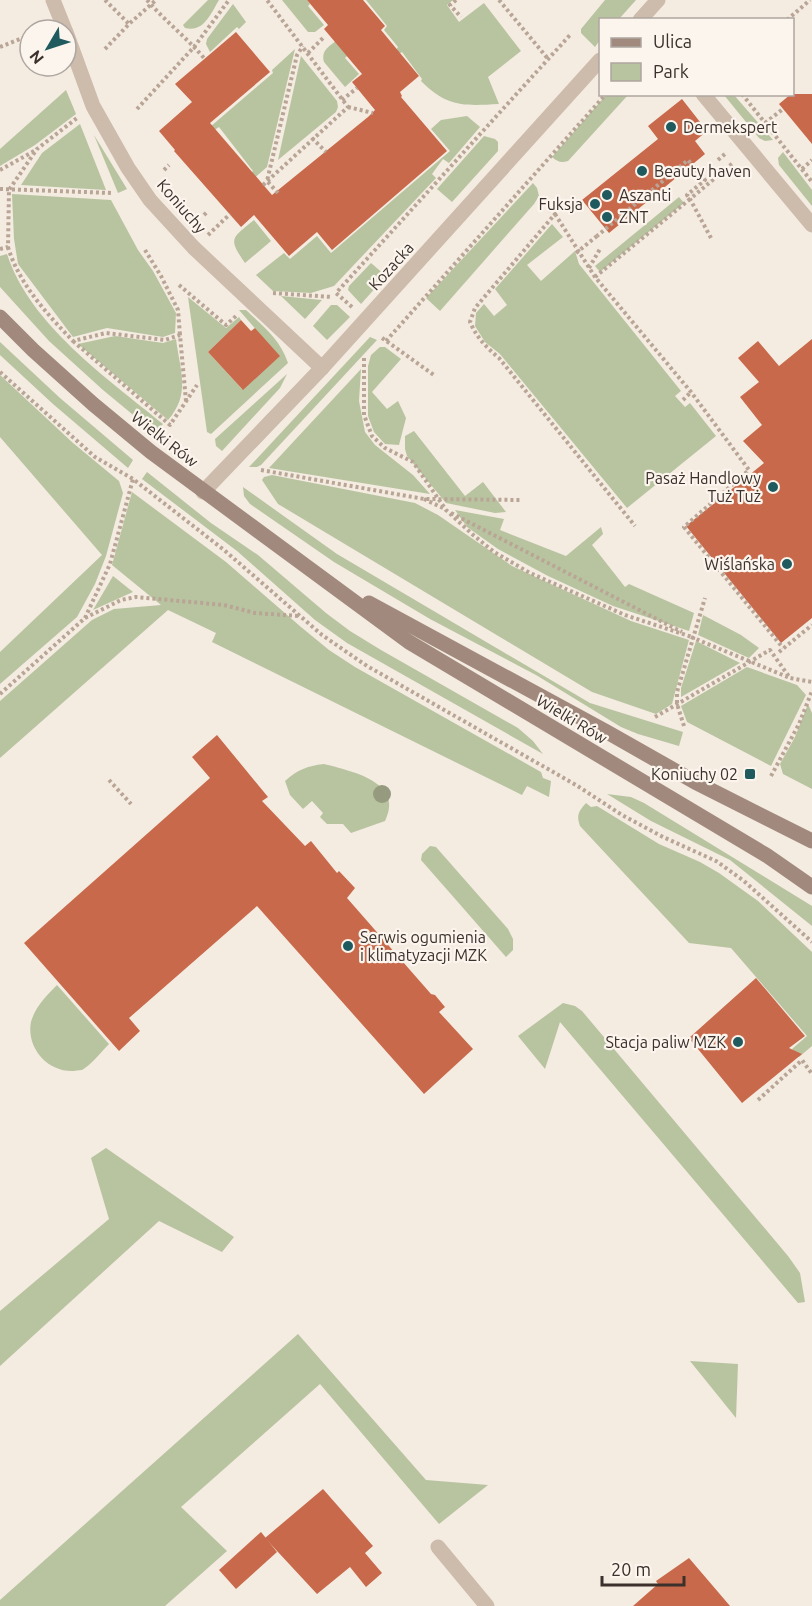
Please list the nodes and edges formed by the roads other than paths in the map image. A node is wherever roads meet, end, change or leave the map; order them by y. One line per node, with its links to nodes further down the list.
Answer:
1 (53, 0): 3 (street, Koniuchy)
2 (658, 0): 4 (street)
3 (61, 18)
4 (643, 18)
5 (599, 61): 10 (street, Kozacka)
6 (78, 64): 10 (street, Koniuchy)
7 (705, 96): 8 (street)
8 (812, 225)
9 (0, 316): 11 (street, Wielki Rów)
10 (322, 368): 11 (street, Kozacka)
11 (203, 492): 12 (street, Wielki Rów)
12 (319, 576): 13 (street, Wielki Rów); 14 (street, Wielki Rów)
13 (812, 841)
14 (812, 887)
15 (438, 1547): 16 (street)
16 (487, 1606)

